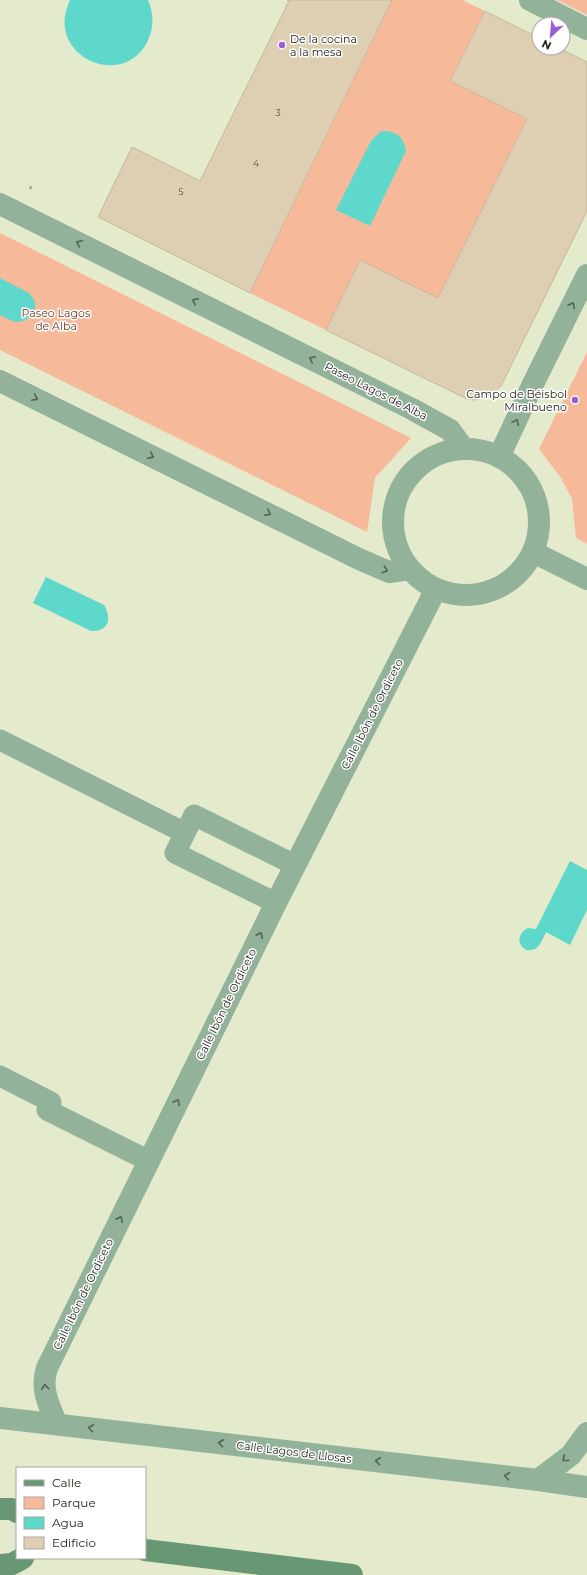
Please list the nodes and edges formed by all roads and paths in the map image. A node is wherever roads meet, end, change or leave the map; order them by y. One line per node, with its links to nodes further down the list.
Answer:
1 (530, 0): 2 (street)
2 (587, 29)
3 (32, 184): 4 (path)
4 (30, 189)
5 (0, 204): 8 (street, Paseo Lagos de Alba, one-way to 5)
6 (587, 275): 9 (street, one-way to 6)
7 (0, 381): 11 (street, one-way to 11)
8 (464, 449): 9 (street); 11 (street)
9 (499, 457): 10 (street)
10 (533, 552): 12 (street); 13 (street)
11 (410, 570): 13 (street)
12 (587, 579)
13 (436, 589): 16 (street, Calle Ibón de Ordiceto)
14 (0, 740): 15 (street)
15 (185, 833): 16 (street); 17 (street)
16 (295, 865): 17 (street, Calle Ibón de Ordiceto)
17 (276, 903): 19 (street, Calle Ibón de Ordiceto, one-way to 17)
18 (0, 1076): 19 (street)
19 (149, 1160): 21 (street, Calle Ibón de Ordiceto, one-way to 19)
20 (0, 1418): 21 (street, Calle Lagos de Llosas)
21 (56, 1424): 23 (street, Calle Lagos de Llosas, one-way to 21)
22 (587, 1433): 23 (street, one-way to 23)
23 (538, 1480): 24 (street, Calle Lagos de Llosas)
24 (587, 1487)
25 (0, 1508): 26 (main road)
26 (16, 1511)
27 (146, 1550): 30 (main road)
28 (21, 1559): 29 (main road)
29 (0, 1565)
30 (352, 1575)

